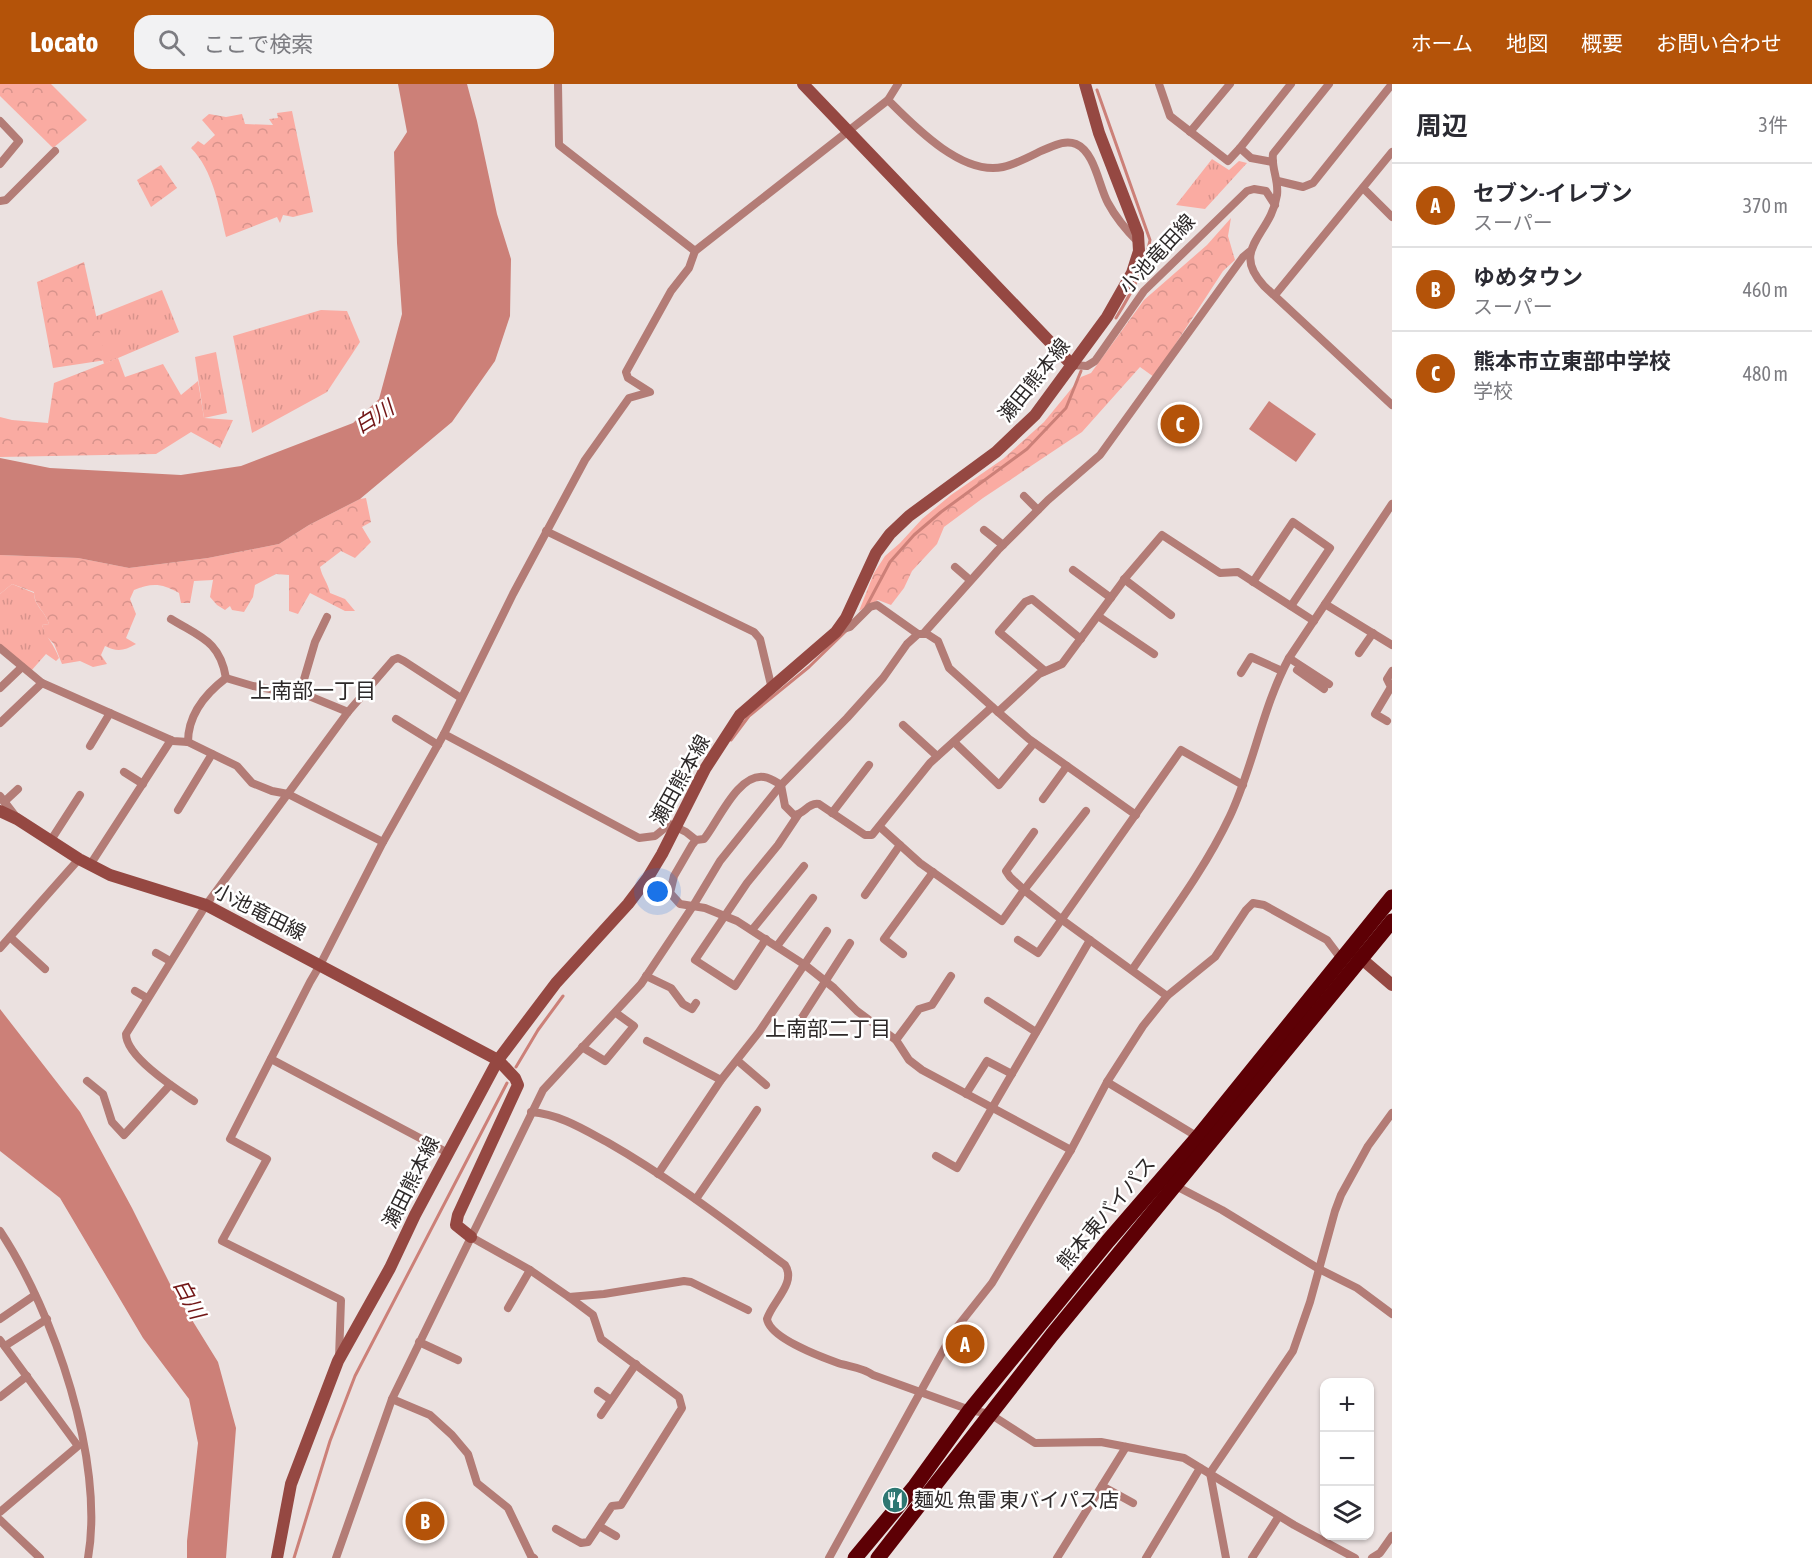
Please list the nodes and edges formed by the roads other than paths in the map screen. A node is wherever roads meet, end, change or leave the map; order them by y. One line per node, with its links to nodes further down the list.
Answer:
1 (558, 84): 25 (street)
2 (803, 84): 12 (main road)
3 (898, 84): 10 (street)
4 (1160, 84): 13 (street)
5 (1230, 84): 13 (street)
6 (1291, 84): 14 (street)
7 (1329, 84): 17 (street)
8 (1392, 84): 19 (street)
9 (1088, 86): 24 (main road, 瀬田熊本線)
10 (888, 100): 12 (street); 24 (street)
11 (0, 120): 18 (street)
12 (847, 131): 25 (street); 28 (main road)
13 (1190, 132): 14 (street)
14 (1240, 148): 17 (street)
15 (55, 151): 21 (street)
16 (1392, 152): 20 (street)
17 (1272, 162): 19 (street)
18 (0, 164)
19 (1278, 181): 22 (street)
20 (1363, 189): 23 (street); 27 (street)
21 (0, 201)
22 (1275, 205): 26 (street); 28 (street, 小池竜田線)
23 (1392, 217)
24 (1139, 244): 28 (main road, 瀬田熊本線)
25 (695, 251): 34 (street)
26 (1250, 252): 27 (street); 32 (street)
27 (1275, 295): 29 (street)
28 (1072, 365): 49 (main road, 瀬田熊本線)
29 (1392, 405)
30 (1024, 496): 32 (street)
31 (1392, 504): 42 (street)
32 (1038, 510): 35 (street)
33 (984, 530): 35 (street)
34 (546, 531): 67 (street); 69 (street)
35 (1003, 545): 39 (street)
36 (955, 567): 39 (street)
37 (1073, 570): 41 (street)
38 (1124, 579): 40 (street); 41 (street); 44 (street)
39 (970, 580): 51 (street)
40 (1253, 582): 43 (street); 43 (street)
41 (1111, 598): 45 (street)
42 (1325, 604): 48 (street); 50 (street)
43 (1291, 606): 48 (street)
44 (1171, 615)
45 (1098, 616): 52 (street); 56 (street)
46 (327, 617): 68 (street)
47 (171, 620): 63 (street)
48 (1314, 621): 57 (street)
49 (836, 632): 51 (street); 67 (main road, 瀬田熊本線)
50 (1373, 633): 53 (street); 55 (street)
51 (921, 634): 70 (street); 90 (street)
52 (1081, 639): 59 (street); 59 (street)
53 (1392, 645)
54 (0, 648): 58 (street)
55 (1359, 653)
56 (1154, 654)
57 (1288, 660): 60 (street); 65 (street)
58 (22, 667): 64 (street); 66 (street)
59 (1045, 671): 70 (street)
60 (1282, 671): 62 (street); 91 (street)
61 (1392, 671): 74 (street)
62 (1241, 673)
63 (226, 678): 68 (street); 79 (street)
64 (42, 683): 72 (street); 75 (street)
65 (1326, 687)
66 (0, 688)
67 (771, 689): 102 (main road, 瀬田熊本線)
68 (300, 693): 71 (street)
69 (461, 698): 71 (street); 77 (street)
70 (995, 710): 80 (street); 81 (street)
71 (348, 712): 93 (street)
72 (110, 713): 78 (street); 83 (street)
73 (396, 719): 82 (street)
74 (1387, 721)
75 (0, 723)
76 (903, 725): 85 (street)
77 (444, 734): 82 (street); 102 (street)
78 (171, 740): 79 (street); 89 (street)
79 (188, 742): 84 (street)
80 (954, 742): 81 (street); 85 (street)
81 (1034, 743): 87 (street)
82 (438, 745): 107 (street)
83 (90, 746)
84 (212, 754): 93 (street); 97 (street)
85 (938, 756): 103 (street)
86 (869, 765): 99 (street)
87 (1067, 766): 95 (street); 100 (street)
88 (124, 772): 89 (street)
89 (142, 784): 109 (street)
90 (781, 785): 101 (street); 106 (street); 117 (street)
91 (1243, 785): 100 (street); 137 (street)
92 (18, 789): 96 (street)
93 (288, 794): 107 (street); 116 (street)
94 (80, 795): 105 (street)
95 (1043, 799)
96 (1, 803): 105 (main road, 小池竜田線)
97 (178, 810)
98 (1086, 811): 112 (street)
99 (832, 813): 101 (street); 103 (street)
100 (1136, 814): 119 (street)
101 (798, 815): 118 (street)
102 (676, 826): 106 (street); 154 (main road, 瀬田熊本線)
103 (880, 827): 108 (street)
104 (1034, 832): 112 (street)
105 (51, 840): 109 (main road, 小池竜田線)
106 (696, 840): 117 (street)
107 (383, 842): 134 (street)
108 (900, 845): 111 (street); 113 (street)
109 (85, 862): 116 (main road, 小池竜田線); 123 (street)
110 (804, 866): 121 (street)
111 (933, 872): 112 (street); 131 (street)
112 (1024, 890): 119 (street)
113 (865, 895)
114 (1392, 897): 132 (highway, 熊本東バイパス)
115 (813, 898): 128 (street)
116 (206, 904): 133 (street); 134 (main road, 小池竜田線)
117 (693, 906): 118 (street); 138 (street)
118 (724, 915): 121 (street); 124 (street)
119 (1061, 919): 125 (street); 126 (street)
120 (1392, 921): 132 (highway, 熊本東バイパス)
121 (752, 930): 124 (street)
122 (827, 931): 135 (street)
123 (10, 937): 129 (street); 136 (street)
124 (766, 939): 128 (street)
125 (1018, 940)
126 (1090, 940): 137 (street); 148 (street)
127 (850, 943): 140 (street)
128 (777, 946): 135 (street)
129 (0, 948)
130 (156, 953): 133 (street)
131 (903, 954)
132 (1351, 955): 141 (main road); 143 (street); 168 (highway, 熊本東バイパス); 173 (highway, 熊本東バイパス)
133 (170, 961): 144 (street)
134 (320, 965): 153 (street); 154 (main road, 小池竜田線)
135 (805, 965): 140 (street); 155 (street)
136 (45, 969)
137 (1132, 970): 143 (street)
138 (646, 976): 146 (street); 147 (street)
139 (951, 976): 150 (street)
140 (826, 981): 149 (street); 150 (street)
141 (1392, 985)
142 (135, 991): 144 (street)
143 (1167, 996): 159 (street)
144 (147, 998): 160 (street)
145 (988, 1001): 148 (street)
146 (693, 1009)
147 (616, 1013): 152 (street); 152 (street)
148 (1036, 1032): 156 (street)
149 (792, 1033)
150 (896, 1040): 162 (street)
151 (647, 1041): 157 (street)
152 (582, 1047): 166 (street)
153 (271, 1059): 170 (street); 189 (street)
154 (498, 1060): 170 (main road, 瀬田熊本線); 176 (main road)
155 (738, 1061): 157 (street); 161 (street)
156 (1012, 1074): 162 (street); 164 (street)
157 (721, 1080): 172 (street)
158 (87, 1081): 160 (street)
159 (1107, 1082): 168 (street); 169 (street)
160 (170, 1085): 163 (street)
161 (766, 1085)
162 (966, 1094): 164 (street)
163 (194, 1101)
164 (992, 1107): 169 (street); 171 (street)
165 (757, 1110): 174 (street)
166 (531, 1112): 172 (street); 176 (street)
167 (1392, 1113): 177 (street)
168 (1198, 1137): 197 (highway, 熊本東バイパス)
169 (1071, 1150): 193 (street)
170 (448, 1153): 189 (main road, 瀬田熊本線)
171 (936, 1156)
172 (658, 1174): 174 (street)
173 (1174, 1185): 177 (street); 198 (highway, 熊本東バイパス)
174 (696, 1199): 193 (street)
175 (0, 1230): 179 (street)
176 (471, 1237): 178 (street); 187 (street)
177 (1319, 1269): 183 (street); 203 (street)
178 (530, 1270): 180 (street); 181 (street)
179 (35, 1295): 184 (street); 185 (street)
180 (569, 1297): 182 (street); 190 (street)
181 (508, 1308)
182 (748, 1310)
183 (1392, 1314)
184 (0, 1319)
185 (46, 1319): 186 (street); 200 (street)
186 (2, 1342): 191 (street)
187 (419, 1342): 188 (street); 195 (street)
188 (458, 1360)
189 (338, 1361): 215 (main road, 瀬田熊本線)
190 (636, 1364): 196 (street); 209 (street)
191 (27, 1376): 194 (street); 200 (street)
192 (598, 1391): 196 (street)
193 (921, 1393): 197 (street); 218 (street)
194 (0, 1397)
195 (392, 1399): 216 (street); 217 (street)
196 (611, 1400): 199 (street)
197 (970, 1410): 198 (street); 219 (highway, 熊本東バイパス)
198 (990, 1414): 201 (street); 220 (highway, 熊本東バイパス)
199 (601, 1415)
200 (81, 1446): 206 (street); 214 (street)
201 (1126, 1446): 202 (street); 204 (street)
202 (1200, 1468): 203 (street); 222 (street)
203 (1210, 1473): 207 (street); 223 (street)
204 (1102, 1486): 205 (street); 221 (street)
205 (1133, 1503)
206 (0, 1512)
207 (1279, 1516): 224 (street); 225 (street)
208 (0, 1520): 213 (street)
209 (599, 1526): 210 (street); 211 (street)
210 (556, 1529)
211 (616, 1536)
212 (1392, 1536): 226 (street)
213 (40, 1558)
214 (88, 1558)
215 (277, 1558)
216 (336, 1558)
217 (534, 1558)
218 (829, 1558)
219 (855, 1558)
220 (878, 1558)
221 (1057, 1558)
222 (1146, 1558)
223 (1226, 1558)
224 (1252, 1558)
225 (1355, 1558)
226 (1372, 1558)

